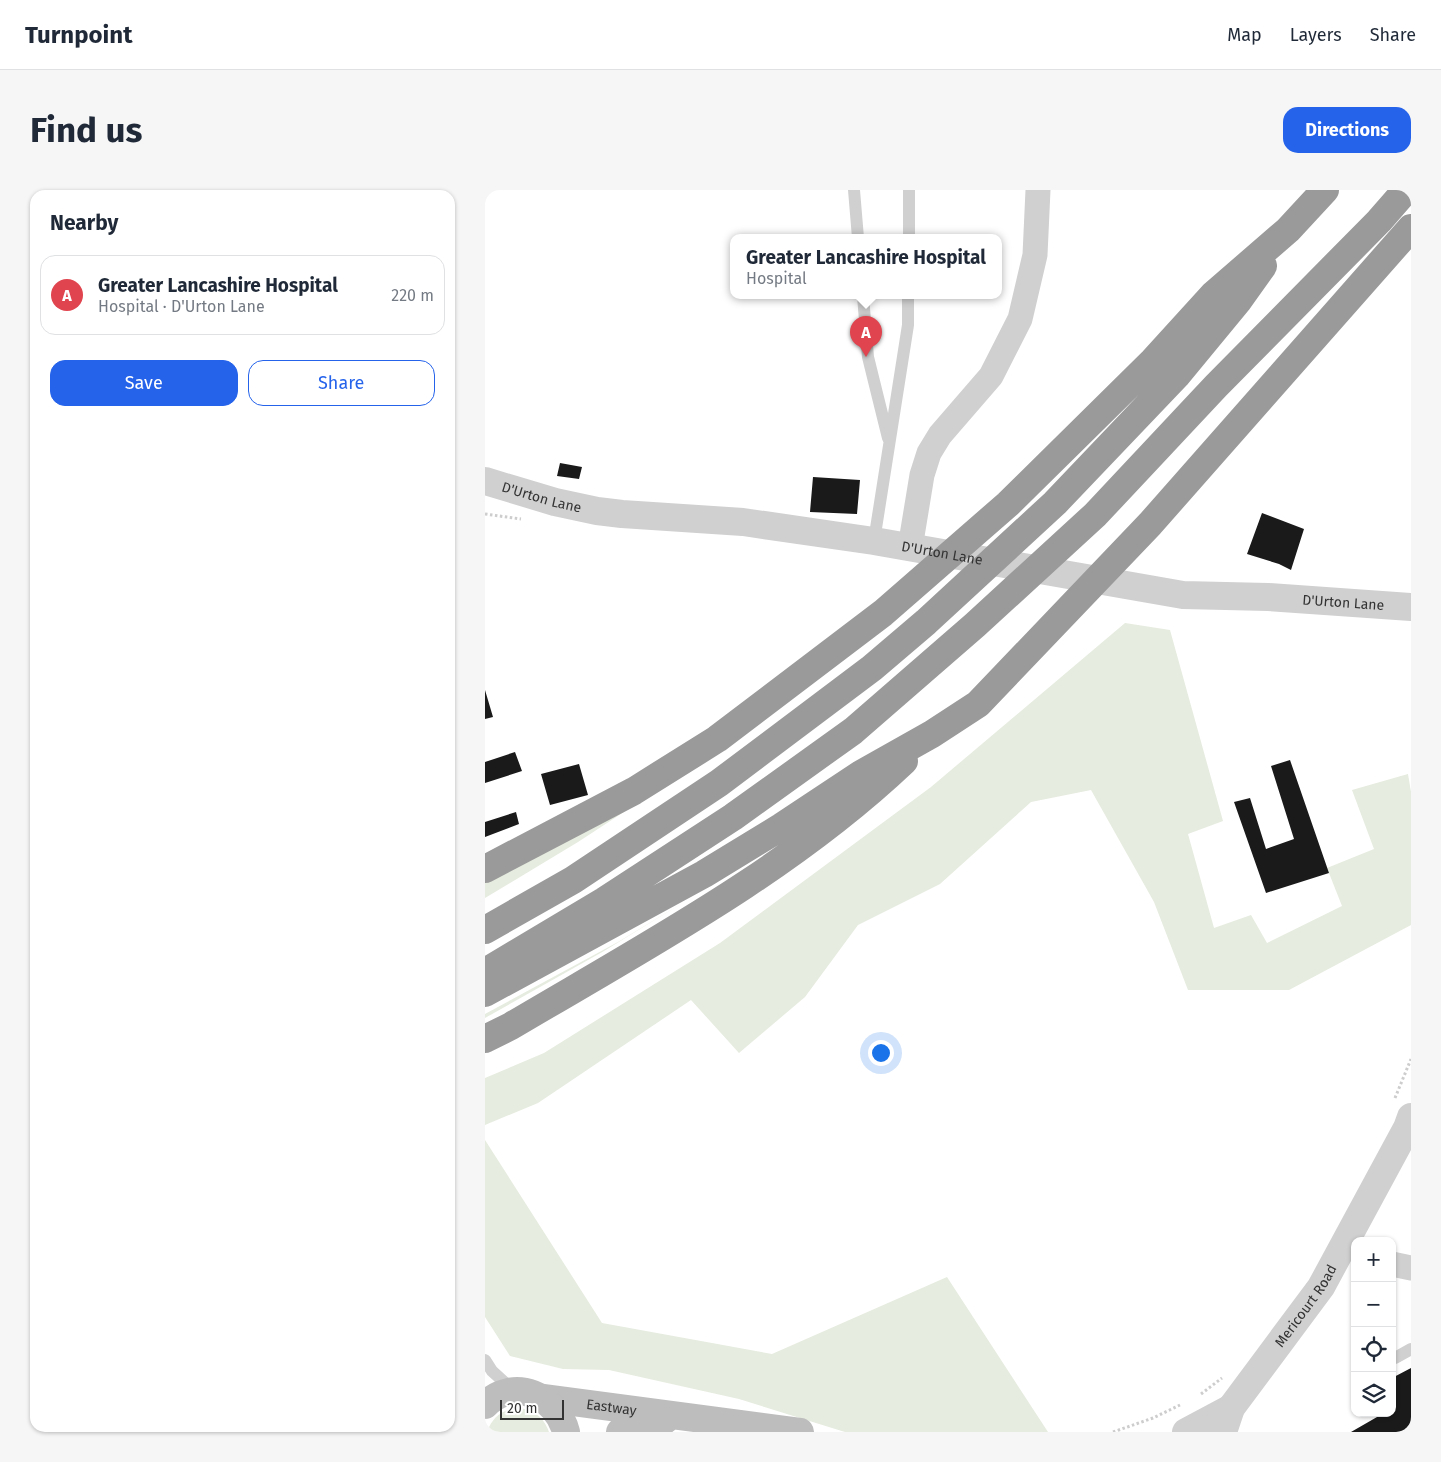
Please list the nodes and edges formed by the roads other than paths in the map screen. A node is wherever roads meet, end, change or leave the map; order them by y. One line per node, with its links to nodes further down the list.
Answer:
1 (854, 190): 8 (lane)
2 (909, 190): 9 (lane)
3 (1038, 190): 17 (street)
4 (1325, 190): 7 (highway)
5 (1406, 190): 22 (highway)
6 (1411, 228): 11 (highway)
7 (1288, 230): 20 (highway); 21 (highway)
8 (858, 234)
9 (909, 234)
10 (1411, 235): 11 (highway)
11 (1385, 258): 19 (highway)
12 (863, 299): 14 (lane)
13 (908, 299): 14 (lane)
14 (889, 445): 16 (lane)
15 (485, 481): 16 (street, D'Urton Lane)
16 (873, 541): 17 (street, D'Urton Lane)
17 (910, 548): 18 (street, D'Urton Lane)
18 (1408, 609)
19 (933, 734): 23 (highway); 24 (highway)
20 (485, 869)
21 (485, 930)
22 (485, 972)
23 (485, 994)
24 (485, 1039)
25 (1402, 1109): 26 (street, Mericourt Road)
26 (1349, 1249): 36 (street, Mericourt Road)
27 (1396, 1265): 28 (street)
28 (1411, 1268)
29 (1411, 1349): 30 (lane)
30 (1396, 1357)
31 (488, 1365): 32 (lane); 34 (lane)
32 (515, 1392): 33 (main road, Eastway); 34 (main road)
33 (543, 1398): 35 (main road, Eastway); 37 (main road)
34 (486, 1404)
35 (679, 1417): 38 (main road, Eastway); 39 (main road, Eastway)
36 (1227, 1420): 40 (street, Mericourt Road)
37 (566, 1432)
38 (620, 1432)
39 (800, 1432)
40 (1186, 1432)

